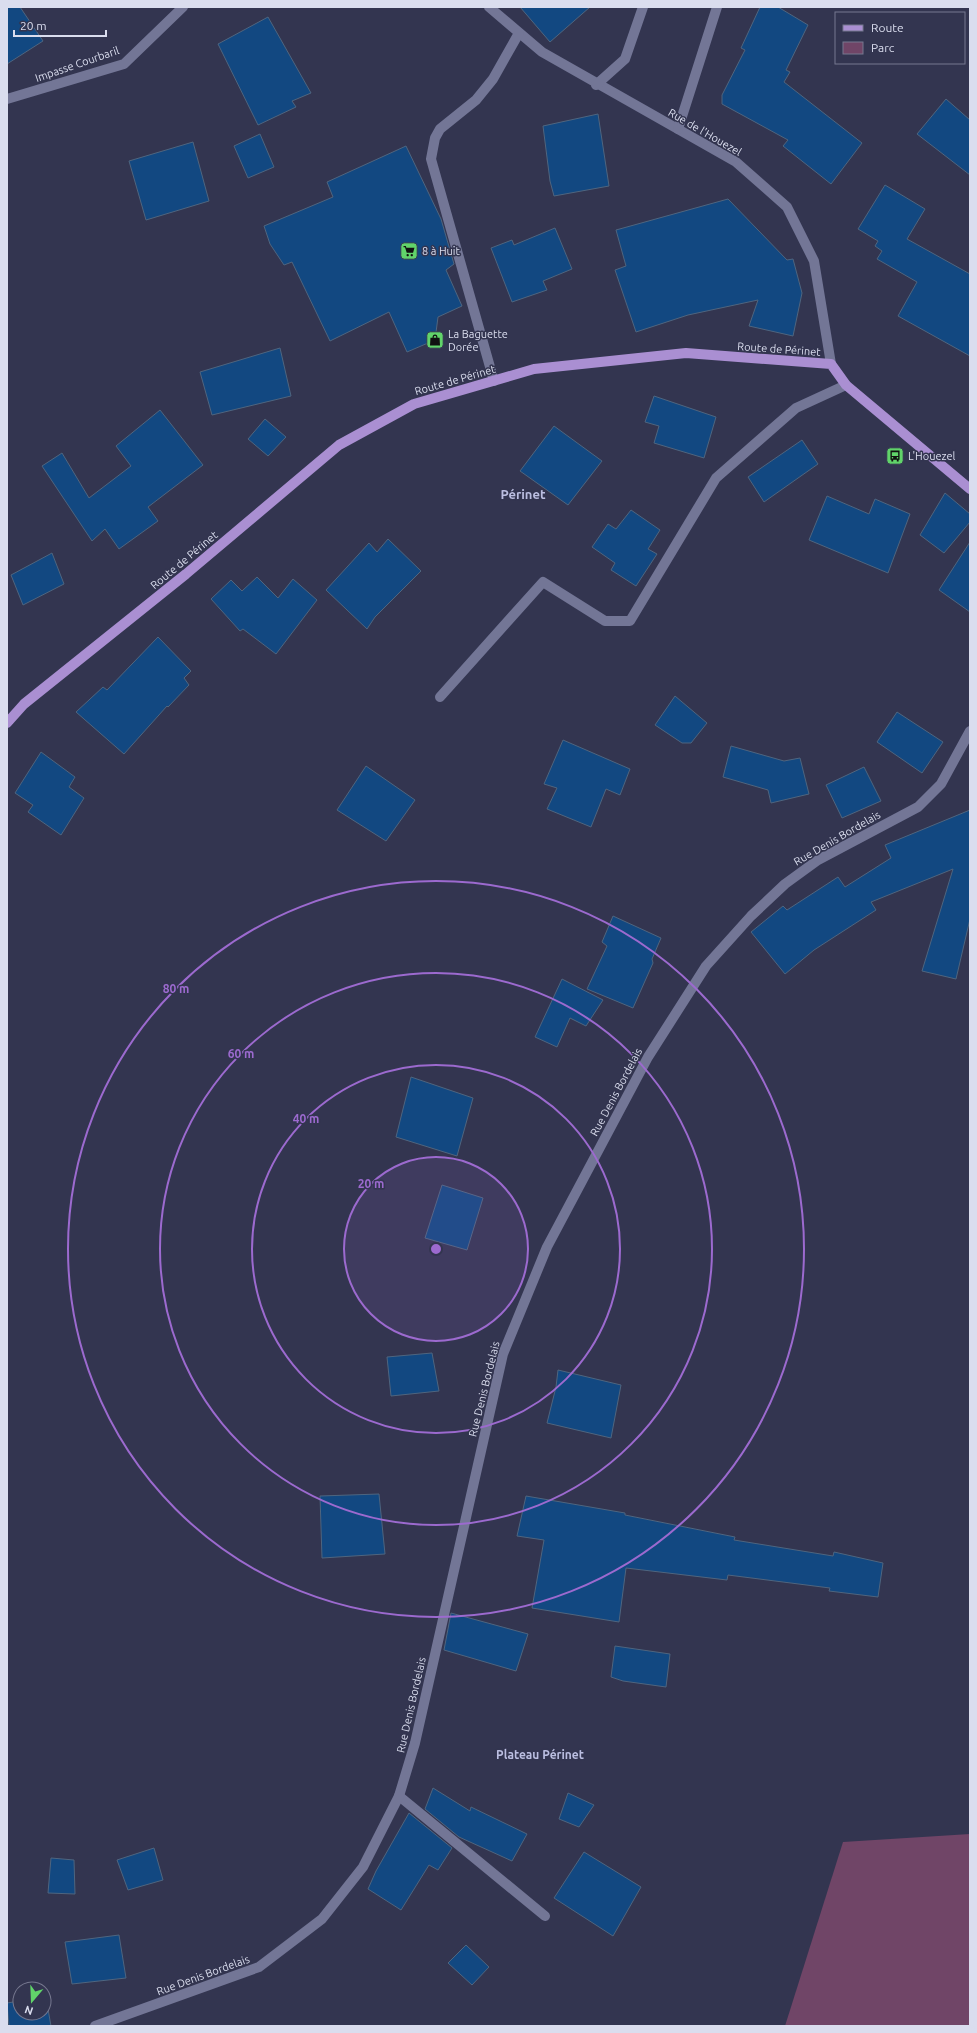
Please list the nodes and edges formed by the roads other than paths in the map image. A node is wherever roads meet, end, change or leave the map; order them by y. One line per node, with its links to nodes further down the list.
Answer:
1 (183, 7): 7 (street, Impasse Courbaril)
2 (490, 7): 5 (street, Rue de l'Houezel)
3 (643, 7): 6 (street)
4 (717, 7): 8 (street)
5 (519, 33): 6 (street, Rue de l'Houezel); 10 (street)
6 (596, 85): 8 (street, Rue de l'Houezel)
7 (7, 99)
8 (678, 129): 9 (street, Rue de l'Houezel)
9 (831, 364): 10 (main road, Route de Périnet); 11 (main road, Route de Périnet)
10 (494, 381): 14 (main road, Route de Périnet)
11 (846, 385): 12 (main road, Route de Périnet); 13 (street)
12 (970, 489)
13 (440, 697)
14 (7, 723)
15 (970, 730): 16 (street, Rue Denis Bordelais)
16 (399, 1796): 17 (street); 18 (street, Rue Denis Bordelais)
17 (546, 1916)
18 (95, 2026)

